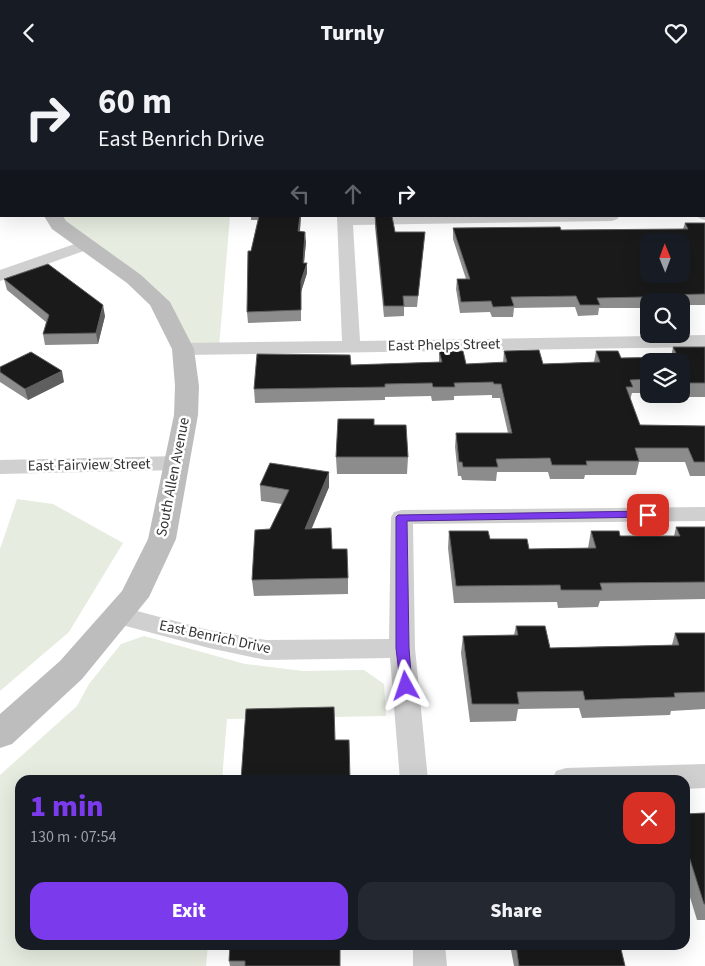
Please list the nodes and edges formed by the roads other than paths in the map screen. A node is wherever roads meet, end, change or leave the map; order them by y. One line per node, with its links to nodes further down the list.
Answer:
1 (54, 217): 4 (street, South Allen Avenue)
2 (523, 217): 3 (street)
3 (345, 219): 7 (street)
4 (86, 245): 5 (street); 8 (street, South Allen Avenue)
5 (0, 276)
6 (705, 341): 7 (street, East Phelps Street)
7 (351, 346): 8 (street, East Phelps Street)
8 (183, 349): 9 (street, South Allen Avenue)
9 (178, 463): 10 (street, East Fairview Street); 12 (street, South Allen Avenue)
10 (0, 467)
11 (705, 514): 13 (street)
12 (118, 615): 13 (street, East Benrich Drive); 14 (street, South Allen Avenue)
13 (402, 648): 15 (street)
14 (0, 734)
15 (414, 775)
16 (690, 776): 17 (street)
17 (705, 776)
18 (428, 950): 19 (street)
19 (430, 966)

